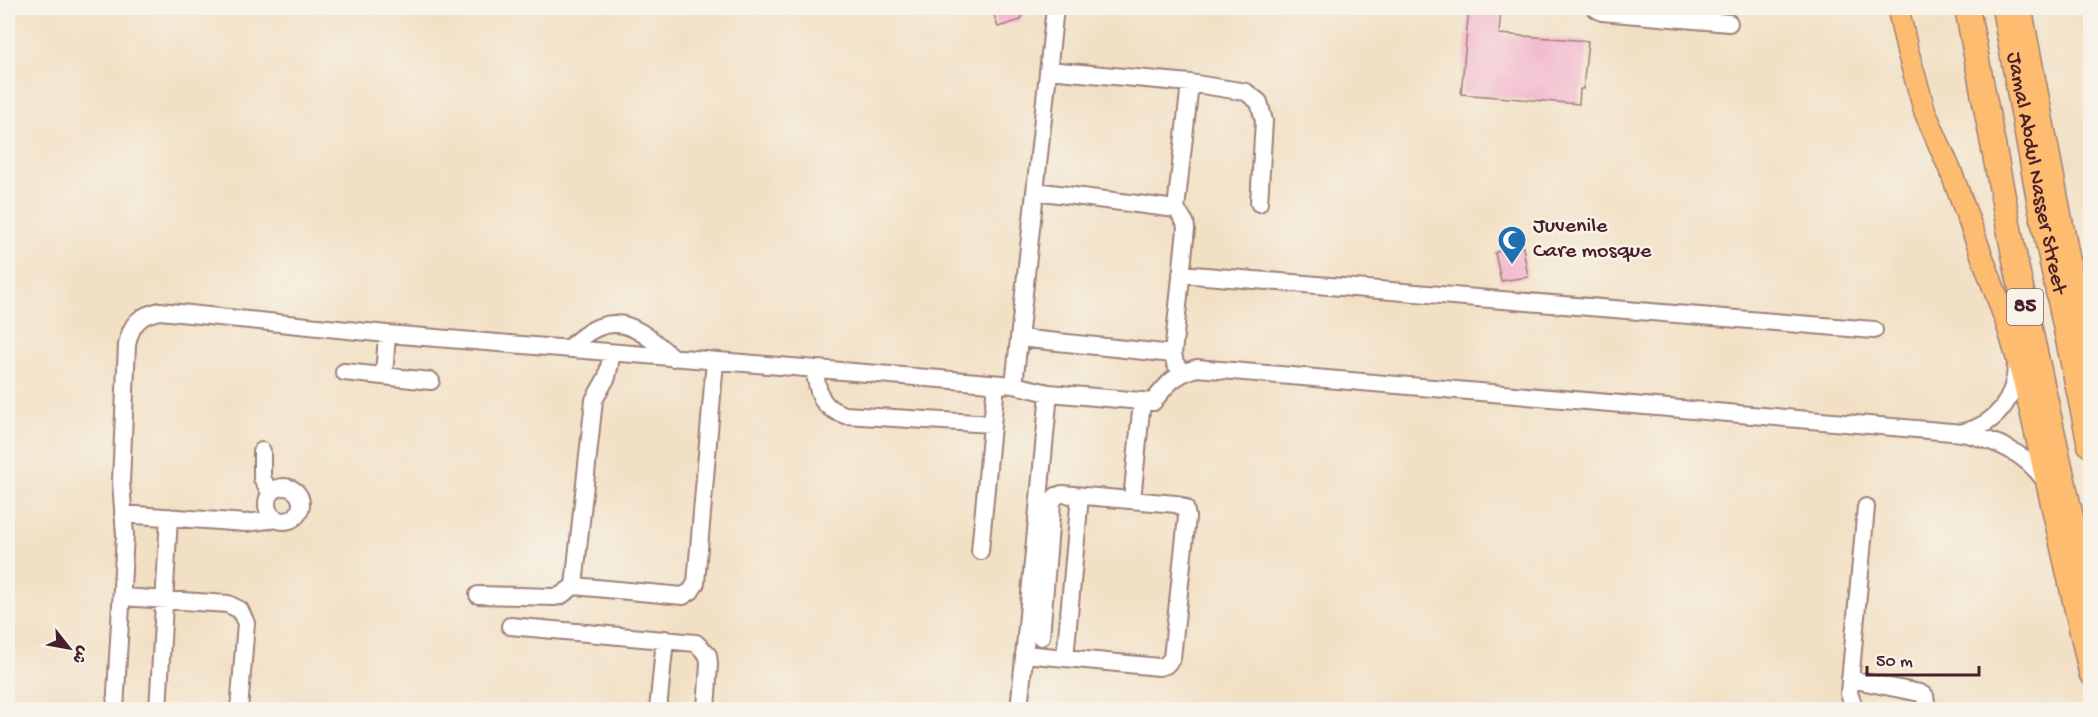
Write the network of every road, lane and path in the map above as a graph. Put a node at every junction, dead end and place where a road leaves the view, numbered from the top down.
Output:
1 (1055, 8) edge
2 (1595, 8) edge
3 (1898, 8) edge
4 (1967, 8) edge
5 (2004, 8) edge
6 (2021, 8) edge
7 (1729, 23) dead end
8 (1048, 70) junction
9 (1190, 83) junction
10 (1035, 191) junction
11 (1259, 202) dead end
12 (1176, 209) junction
13 (1181, 274) junction
14 (1874, 330) dead end
15 (387, 334) junction
16 (1019, 338) junction
17 (568, 349) junction
18 (612, 353) junction
19 (1173, 354) junction
20 (2016, 355) junction
21 (673, 358) junction
22 (715, 361) junction
23 (2091, 362) edge
24 (814, 369) junction
25 (344, 372) dead end
26 (1182, 372) junction
27 (384, 376) junction
28 (431, 381) dead end
29 (996, 384) junction
30 (1014, 385) junction
31 (1049, 393) junction
32 (1142, 401) junction
33 (992, 424) junction
34 (1963, 433) junction
35 (2091, 445) edge
36 (262, 451) dead end
37 (2046, 483) junction
38 (271, 494) junction
39 (1080, 496) junction
40 (1132, 500) junction
41 (1866, 507) dead end
42 (123, 514) junction
43 (169, 517) junction
44 (276, 519) junction
45 (980, 551) dead end
46 (574, 586) junction
47 (478, 595) dead end
48 (122, 597) junction
49 (165, 600) junction
50 (2091, 604) edge
51 (510, 626) dead end
52 (1034, 637) junction
53 (1067, 638) junction
54 (665, 639) junction
55 (1024, 654) junction
56 (1065, 658) junction
57 (2091, 674) edge
58 (1850, 679) junction
59 (115, 710) edge
60 (158, 710) edge
61 (239, 710) edge
62 (658, 710) edge
63 (706, 710) edge
64 (1019, 710) edge
65 (1855, 710) edge
66 (1923, 710) edge

1 - 8 lane
2 - 7 lane
3 - 20 main road
4 - 50 highway, Jamal Abdul Nasser Street / 85
5 - 35 highway, Jamal Abdul Nasser Street / 85
6 - 23 main road
8 - 9 lane
8 - 10 lane
9 - 11 lane
9 - 12 lane
10 - 12 lane
10 - 16 lane
12 - 13 lane
13 - 14 lane
13 - 19 lane
15 - 17 lane
15 - 27 lane
15 - 42 lane
16 - 19 lane
16 - 30 lane
17 - 18 lane
17 - 21 lane
18 - 21 lane
18 - 46 lane
19 - 26 lane
20 - 34 lane
20 - 37 main road
21 - 22 lane
22 - 24 lane
22 - 46 lane
24 - 29 lane
24 - 33 lane
25 - 27 lane
26 - 32 lane
26 - 34 lane
27 - 28 lane
29 - 30 lane
29 - 33 lane
30 - 31 lane
31 - 32 lane
31 - 52 lane
32 - 40 lane
33 - 45 lane
34 - 37 lane
36 - 38 lane
37 - 57 main road
38 - 44 lane
38 - 44 lane
39 - 40 lane
39 - 52 lane
39 - 53 lane
40 - 56 lane
41 - 58 lane
42 - 43 lane
42 - 48 lane
43 - 44 lane
43 - 49 lane
46 - 47 lane
48 - 49 lane
48 - 59 lane
49 - 60 lane
49 - 61 lane
51 - 54 lane
52 - 53 lane
52 - 55 lane
53 - 56 lane
54 - 62 lane
54 - 63 lane
55 - 56 lane
55 - 64 lane
58 - 65 lane
58 - 66 lane

